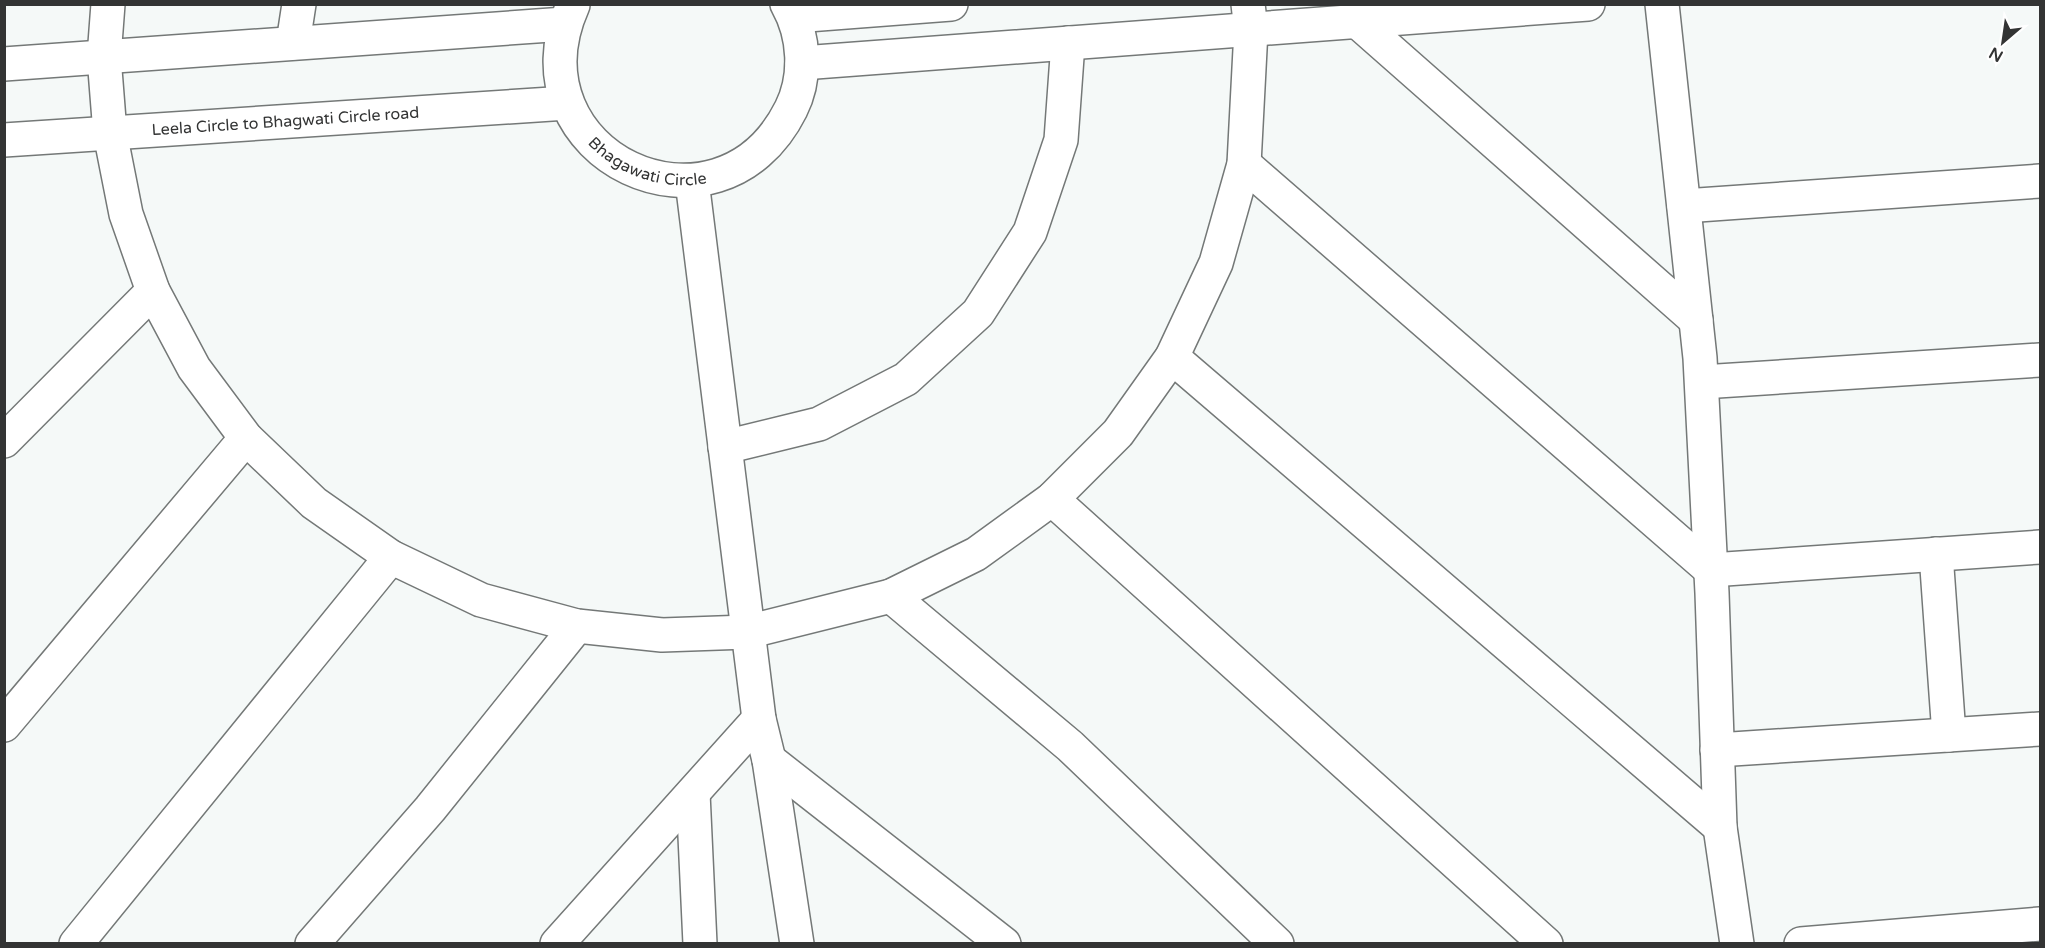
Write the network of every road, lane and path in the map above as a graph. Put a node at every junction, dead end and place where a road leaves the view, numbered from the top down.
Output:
1 (108, 4) edge
2 (299, 4) edge
3 (951, 4) edge
4 (1588, 4) edge
5 (1662, 4) edge
6 (791, 10) edge
7 (569, 14) edge
8 (1249, 17) edge
9 (1358, 22) junction
10 (293, 43) junction
11 (1068, 43) junction
12 (104, 57) junction
13 (802, 63) junction
14 (4, 64) edge
15 (567, 103) junction
16 (110, 133) junction
17 (4, 140) edge
18 (1244, 164) junction
19 (692, 181) junction
20 (2040, 181) edge
21 (1684, 206) junction
22 (153, 291) junction
23 (1696, 320) junction
24 (1172, 357) junction
25 (2040, 360) edge
26 (1702, 382) junction
27 (246, 438) junction
28 (4, 441) edge
29 (725, 447) junction
30 (1052, 499) junction
31 (2040, 547) edge
32 (1936, 554) junction
33 (391, 557) junction
34 (1711, 570) junction
35 (891, 596) junction
36 (577, 626) junction
37 (747, 632) junction
38 (759, 719) junction
39 (4, 725) edge
40 (2040, 729) edge
41 (1948, 735) junction
42 (1718, 750) junction
43 (769, 759) junction
44 (693, 793) junction
45 (1719, 827) junction
46 (2040, 924) edge
47 (76, 944) edge
48 (312, 944) edge
49 (557, 944) edge
50 (700, 944) edge
51 (797, 944) edge
52 (1004, 944) edge
53 (1277, 944) edge
54 (1546, 944) edge
55 (1737, 944) edge
56 (1801, 944) edge

1 - 12 street
2 - 10 street
3 - 6 street
4 - 9 street
5 - 21 street
6 - 13 street, Bhagawati Circle
7 - 10 street
7 - 15 street, Bhagawati Circle
8 - 9 street
8 - 11 street
8 - 18 street
9 - 23 street
10 - 12 street
11 - 13 street
11 - 29 street
12 - 14 street
12 - 16 street
13 - 19 street, Bhagawati Circle
15 - 16 street, Leela Circle to Bhagwati Circle road
15 - 19 street, Bhagawati Circle
16 - 17 street, Leela Circle to Bhagwati Circle road
16 - 22 street
18 - 24 street
18 - 34 street
19 - 29 street
20 - 21 street
21 - 23 street
22 - 27 street
22 - 28 street
23 - 26 street
24 - 30 street
24 - 45 street
25 - 26 street
26 - 34 street
27 - 33 street
27 - 39 street
29 - 37 street
30 - 35 street
30 - 54 street
31 - 32 street
32 - 34 street
32 - 41 street
33 - 36 street
33 - 47 street
34 - 42 street
35 - 37 street
35 - 53 street
36 - 37 street
36 - 48 street
37 - 38 street
38 - 43 street
38 - 44 street
40 - 41 street
41 - 42 street
42 - 45 street
43 - 51 street
43 - 52 street
44 - 49 street
44 - 50 street
45 - 55 street
46 - 56 street

